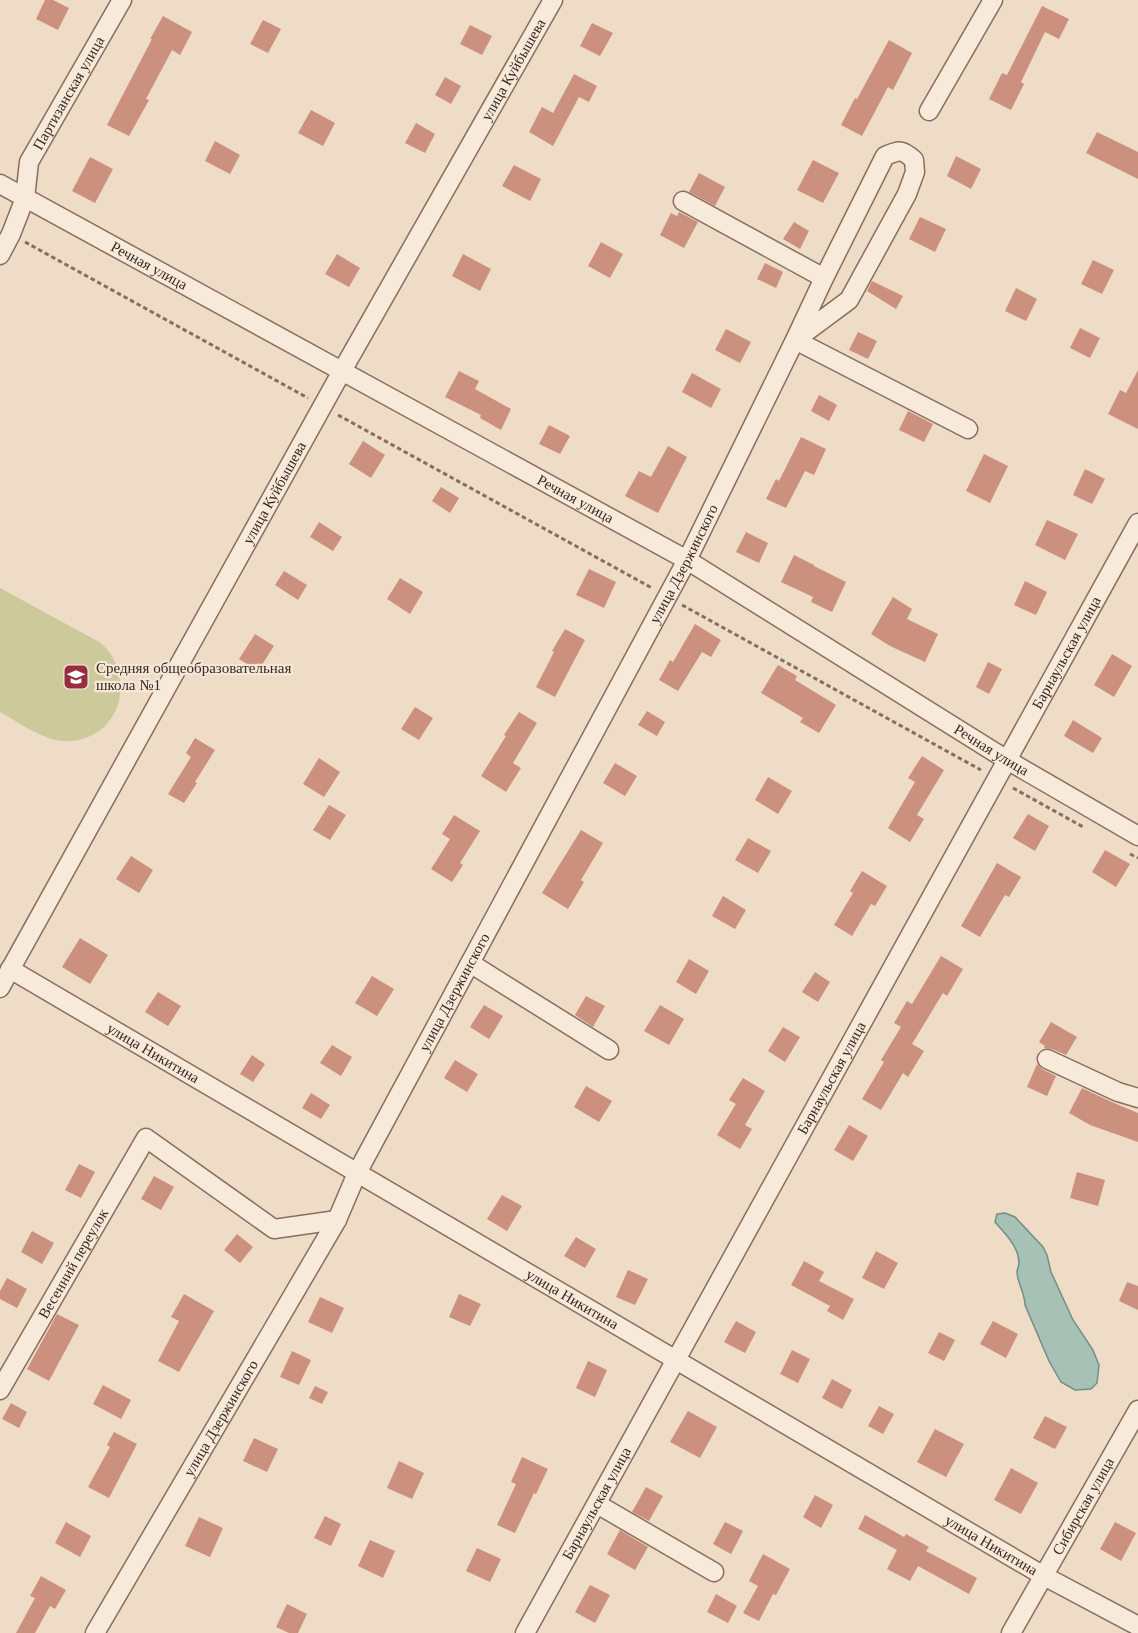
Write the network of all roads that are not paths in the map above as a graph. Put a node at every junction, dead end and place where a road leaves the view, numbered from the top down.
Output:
1 (122, 0) edge
2 (553, 0) edge
3 (993, 0) edge
4 (929, 111) dead end
5 (0, 184) edge
6 (26, 198) junction
7 (683, 201) dead end
8 (0, 255) edge
9 (824, 278) junction
10 (795, 340) junction
11 (342, 371) junction
12 (968, 429) dead end
13 (1138, 523) edge
14 (687, 560) junction
15 (1007, 760) junction
16 (1138, 836) edge
17 (470, 963) junction
18 (10, 969) junction
19 (0, 988) edge
20 (609, 1050) dead end
21 (1047, 1059) dead end
22 (1138, 1098) edge
23 (357, 1173) junction
24 (337, 1220) junction
25 (677, 1360) junction
26 (0, 1390) edge
27 (1138, 1410) edge
28 (597, 1503) junction
29 (714, 1572) dead end
30 (1044, 1576) junction
31 (1138, 1626) edge
32 (95, 1633) edge
33 (525, 1633) edge
34 (1011, 1633) edge

1 - 6 street, Партизанская улица
2 - 11 street, улица Куйбышева
3 - 4 street
5 - 6 street, Речная улица
6 - 8 street, Партизанская улица
6 - 11 street, Речная улица
7 - 9 street
9 - 10 street, улица Дзержинского
9 - 10 street, улица Дзержинского
10 - 12 street
10 - 14 street, улица Дзержинского
11 - 14 street, Речная улица
11 - 18 street, улица Куйбышева
13 - 15 street, Барнаульская улица
14 - 15 street, Речная улица
14 - 17 street, улица Дзержинского
15 - 16 street, Речная улица
15 - 25 street, Барнаульская улица
17 - 20 street
17 - 23 street, улица Дзержинского
18 - 19 street, улица Куйбышева
18 - 23 street, улица Никитина
21 - 22 street
23 - 24 street, улица Дзержинского
23 - 25 street, улица Никитина
24 - 26 street, Весенний переулок
24 - 32 street, улица Дзержинского
25 - 28 street, Барнаульская улица
25 - 30 street, улица Никитина
27 - 30 street, Сибирская улица
28 - 29 street
28 - 33 street, Барнаульская улица
30 - 31 street, улица Никитина
30 - 34 street, Сибирская улица

